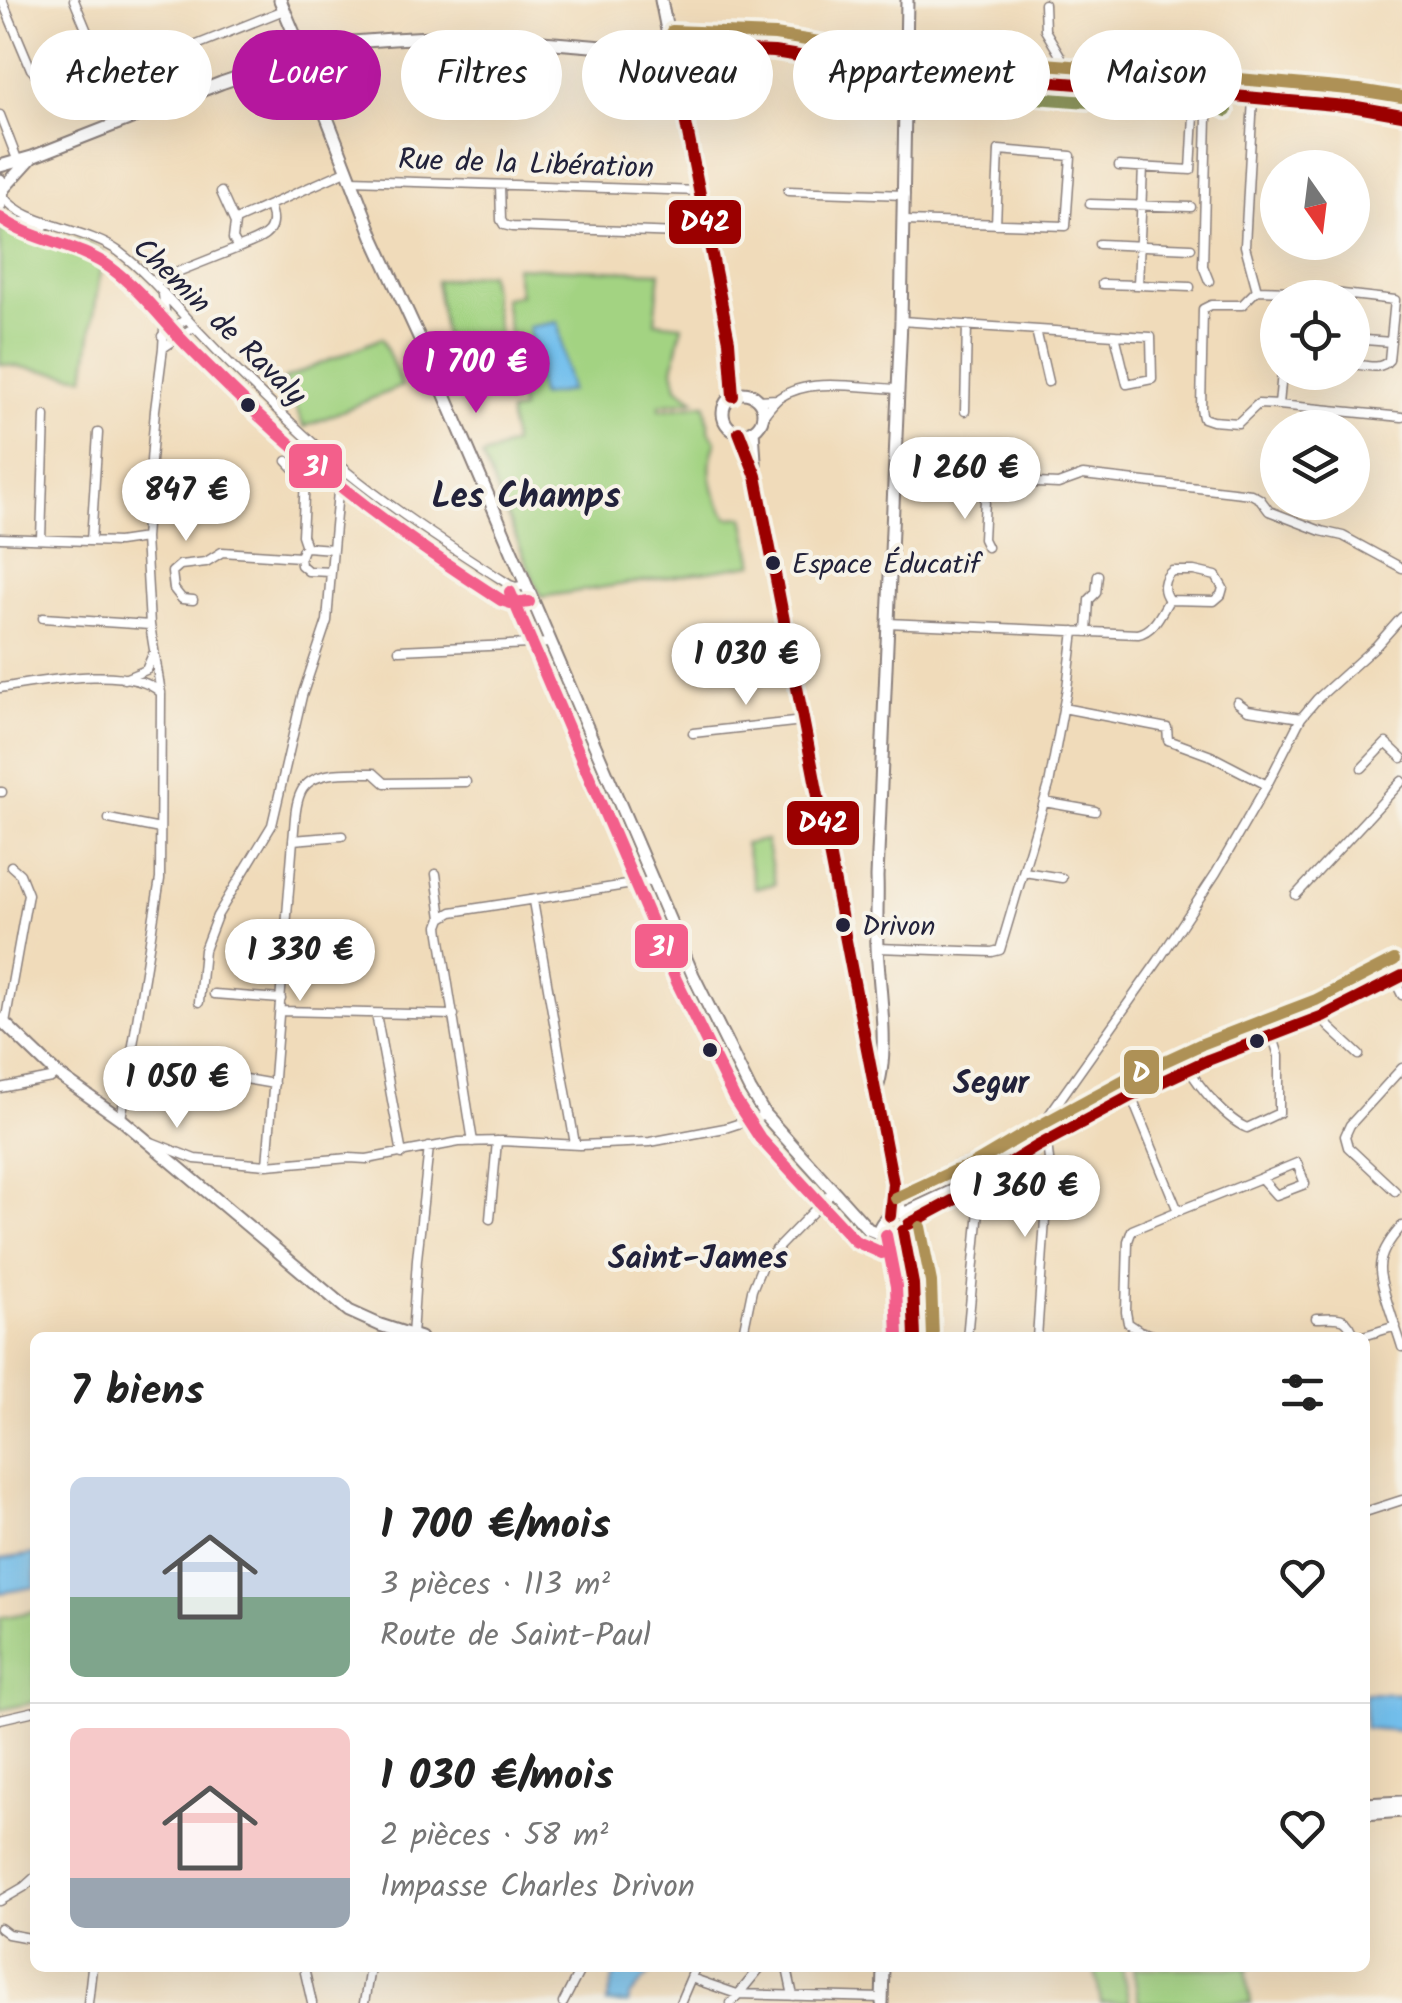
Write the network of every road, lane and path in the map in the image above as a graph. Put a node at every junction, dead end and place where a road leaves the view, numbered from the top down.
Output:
1 (2, 0) edge
2 (74, 0) edge
3 (661, 0) edge
4 (907, 0) edge
5 (1044, 4) dead end
6 (282, 5) edge
7 (87, 30) edge
8 (292, 30) edge
9 (667, 30) edge
10 (906, 30) edge
11 (212, 37) edge
12 (381, 40) edge
13 (582, 44) edge
14 (30, 68) edge
15 (232, 79) edge
16 (1050, 82) edge
17 (1067, 83) junction
18 (1070, 83) edge
19 (1242, 97) edge
20 (1253, 98) junction
21 (0, 115) edge
22 (1402, 115) edge
23 (327, 120) edge
24 (685, 120) edge
25 (905, 120) edge
26 (1199, 120) edge
27 (1207, 120) edge
28 (124, 121) joint
29 (32, 157) junction
30 (17, 159) junction
31 (0, 166) edge
32 (1119, 166) dead end
33 (1142, 167) junction
34 (348, 175) junction
35 (500, 185) junction
36 (700, 191) junction
37 (788, 191) dead end
38 (221, 192) dead end
39 (2, 193) edge
40 (905, 195) junction
41 (1090, 204) dead end
42 (269, 206) junction
43 (1141, 206) junction
44 (1192, 208) dead end
45 (0, 218) edge
46 (904, 221) junction
47 (234, 223) junction
48 (996, 224) junction
49 (74, 230) junction
50 (708, 234) junction
51 (1099, 244) dead end
52 (1139, 246) junction
53 (238, 248) junction
54 (1191, 248) dead end
55 (1209, 281) dead end
56 (155, 284) junction
57 (1102, 284) dead end
58 (1138, 285) junction
59 (1190, 287) dead end
60 (1258, 290) joint
61 (164, 294) junction
62 (1370, 297) edge
63 (187, 319) junction
64 (901, 322) junction
65 (967, 326) junction
66 (194, 327) junction
67 (1036, 330) junction
68 (162, 336) junction
69 (1115, 336) junction
70 (1370, 340) edge
71 (1391, 342) junction
72 (162, 348) junction
73 (1370, 366) edge
74 (1048, 382) dead end
75 (897, 389) junction
76 (1280, 390) edge
77 (745, 396) junction
78 (777, 399) junction
79 (1279, 405) junction
80 (965, 411) dead end
81 (45, 416) dead end
82 (762, 416) junction
83 (1402, 416) edge
84 (746, 431) junction
85 (98, 433) dead end
86 (288, 461) dead end
87 (345, 469) junction
88 (894, 476) junction
89 (986, 480) junction
90 (0, 538) edge
91 (145, 538) junction
92 (41, 539) junction
93 (91, 540) junction
94 (306, 547) junction
95 (987, 547) dead end
96 (333, 548) junction
97 (300, 557) junction
98 (1402, 568) edge
99 (331, 572) junction
100 (1098, 575) dead end
101 (526, 585) junction
102 (193, 600) dead end
103 (1169, 600) junction
104 (1402, 616) edge
105 (43, 618) dead end
106 (887, 623) junction
107 (150, 625) junction
108 (1074, 631) junction
109 (1087, 632) junction
110 (551, 643) junction
111 (153, 646) junction
112 (399, 650) dead end
113 (124, 678) junction
114 (0, 688) edge
115 (161, 693) junction
116 (1237, 702) dead end
117 (1063, 708) junction
118 (1301, 718) junction
119 (803, 721) junction
120 (693, 733) dead end
121 (1402, 758) edge
122 (1362, 768) dead end
123 (1402, 781) edge
124 (466, 782) dead end
125 (1267, 785) junction
126 (1044, 802) junction
127 (1095, 812) dead end
128 (108, 820) dead end
129 (160, 830) junction
130 (342, 836) dead end
131 (293, 840) junction
132 (11, 866) dead end
133 (1024, 872) junction
134 (436, 874) dead end
135 (1062, 878) dead end
136 (652, 882) junction
137 (1296, 895) dead end
138 (533, 901) junction
139 (442, 918) junction
140 (877, 948) junction
141 (1398, 978) edge
142 (214, 994) dead end
143 (1402, 995) edge
144 (282, 999) junction
145 (198, 1002) dead end
146 (281, 1011) junction
147 (376, 1014) junction
148 (454, 1015) junction
149 (1323, 1016) junction
150 (3, 1021) edge
151 (1272, 1034) junction
152 (1359, 1055) dead end
153 (1402, 1068) edge
154 (1189, 1070) junction
155 (56, 1072) junction
156 (205, 1072) dead end
157 (274, 1084) junction
158 (0, 1088) edge
159 (876, 1094) junction
160 (1131, 1096) junction
161 (765, 1115) junction
162 (121, 1119) junction
163 (145, 1140) junction
164 (497, 1141) junction
165 (474, 1142) junction
166 (575, 1144) junction
167 (1042, 1144) junction
168 (429, 1146) junction
169 (402, 1154) junction
170 (196, 1159) junction
171 (172, 1162) junction
172 (267, 1165) junction
173 (1261, 1178) junction
174 (976, 1184) junction
175 (834, 1190) junction
176 (1395, 1191) dead end
177 (1178, 1211) junction
178 (490, 1219) dead end
179 (895, 1224) junction
180 (1402, 1226) edge
181 (1316, 1318) dead end
182 (1396, 1326) junction
183 (401, 1332) edge
184 (416, 1332) edge
185 (743, 1332) edge
186 (905, 1332) edge
187 (915, 1332) edge
188 (967, 1332) edge
189 (1037, 1332) edge
190 (1143, 1332) edge
191 (1353, 1332) edge
192 (1370, 1334) edge
193 (1402, 1347) edge
194 (1402, 1500) edge
195 (1370, 1510) edge
196 (30, 1712) edge
197 (0, 1719) edge
198 (1402, 1802) edge
199 (1370, 1804) edge
200 (1402, 1811) edge
201 (1370, 1814) edge
202 (30, 1882) edge
203 (0, 1901) edge
204 (0, 1928) edge
205 (30, 1938) edge
206 (92, 1972) edge
207 (305, 1972) edge
208 (369, 1972) edge
209 (579, 1972) edge
210 (693, 1972) edge
211 (756, 1972) edge
212 (788, 1972) edge
213 (883, 1972) edge
214 (690, 1978) junction
215 (737, 1994) junction
216 (793, 1996) junction
217 (774, 1999) edge
218 (882, 2001) edge
219 (88, 2003) edge
220 (312, 2003) edge
221 (364, 2003) edge
222 (563, 2003) edge
223 (680, 2003) edge
224 (731, 2003) edge

1 - 14 street
2 - 7 street
3 - 9 main road
4 - 10 main road
5 - 17 street
6 - 8 main road
6 - 11 street
12 - 13 main road
15 - 28 main road
16 - 17 main road
17 - 18 main road
19 - 20 main road
20 - 22 main road
20 - 60 street
21 - 30 street
23 - 34 main road
24 - 36 main road
25 - 40 main road
26 - 33 street
27 - 55 street
28 - 29 main road
29 - 30 main road
29 - 39 main road
30 - 31 main road
32 - 33 street
33 - 43 street
34 - 35 street, Rue de la Libération
34 - 42 street
34 - 101 main road
35 - 36 street, Rue de la Libération
35 - 50 street
36 - 50 main road
37 - 40 street
38 - 47 street
39 - 49 street, Chemin de Ravaly
40 - 46 main road
41 - 43 street
42 - 47 street
42 - 53 street
43 - 44 street
43 - 52 street
45 - 49 street, Chemin de Ravaly
46 - 48 street
46 - 64 main road
47 - 53 street
48 - 48 street
49 - 56 street, Chemin de Ravaly
50 - 77 main road
51 - 52 street
52 - 54 street
52 - 58 street
53 - 56 street
56 - 61 street, Chemin de Ravaly
57 - 58 street
58 - 59 street
60 - 79 street
61 - 63 street, Chemin de Ravaly
61 - 68 street
62 - 71 street
63 - 66 street, Chemin de Ravaly
63 - 68 street
64 - 65 street
64 - 75 main road
65 - 67 street
65 - 80 street
66 - 72 street
66 - 87 street, Chemin de Ravaly
67 - 69 street
67 - 74 street
68 - 72 street
69 - 69 street
70 - 71 street
71 - 73 street
72 - 91 street
75 - 78 street
75 - 88 main road
76 - 79 street
77 - 78 street
77 - 82 main road
77 - 84 main road
78 - 82 street
79 - 83 street
81 - 92 street
82 - 84 main road
84 - 119 main road
85 - 93 street
86 - 94 street
87 - 96 street
87 - 101 street, Chemin de Ravaly
88 - 89 street
88 - 106 main road
89 - 95 street
89 - 98 street
90 - 92 street
91 - 93 street
91 - 107 street
92 - 93 street
94 - 96 street
94 - 97 street
96 - 99 street
97 - 99 street
97 - 102 street
99 - 145 street
100 - 109 street
101 - 110 main road
103 - 103 street
103 - 109 street
104 - 118 street
105 - 107 street
106 - 108 street
106 - 140 main road
107 - 111 street
108 - 109 street
108 - 117 street
110 - 112 street
110 - 136 main road
111 - 113 street
111 - 115 street
113 - 114 street
113 - 115 street
115 - 129 street
116 - 118 street
117 - 125 street
117 - 126 street
118 - 125 street
119 - 120 street
119 - 159 main road
121 - 122 street
123 - 137 street
124 - 131 street
125 - 167 street
126 - 127 street
126 - 133 street
128 - 129 street
129 - 162 street
130 - 131 street
131 - 144 street
132 - 150 street
133 - 135 street
133 - 140 street
134 - 139 street
136 - 138 street
136 - 161 main road
138 - 139 street
138 - 166 street
139 - 148 street
140 - 159 main road
141 - 143 street
141 - 149 main road
142 - 144 street
144 - 146 street
146 - 147 street
146 - 157 street
147 - 148 street
147 - 169 street
148 - 165 street
149 - 151 main road
149 - 152 street
150 - 155 main road
151 - 154 main road
151 - 154 street
153 - 176 street
154 - 160 main road
155 - 158 street
155 - 162 main road
156 - 157 street
157 - 172 street
159 - 179 main road
160 - 167 main road
160 - 177 street
161 - 166 street
161 - 175 main road
162 - 163 main road
163 - 170 street
163 - 171 main road
164 - 165 street
164 - 166 street
164 - 178 street
165 - 168 street
167 - 174 main road
167 - 189 street
168 - 169 street
168 - 184 street
169 - 172 street
170 - 171 street
170 - 172 street
171 - 183 main road
173 - 173 street
173 - 177 street
174 - 179 main road
174 - 188 street
175 - 179 main road
175 - 185 street
177 - 190 street
179 - 186 main road
179 - 187 main road
180 - 182 street
181 - 191 street
182 - 192 street
182 - 193 street
194 - 195 street
196 - 197 street
198 - 199 main road
200 - 201 main road
202 - 203 street
204 - 205 street
206 - 219 street
207 - 220 street
208 - 221 street
209 - 222 street
210 - 214 street
211 - 215 street
212 - 216 street
213 - 218 main road
214 - 215 street
214 - 223 street
215 - 217 street
215 - 224 street
216 - 217 street
216 - 218 street

